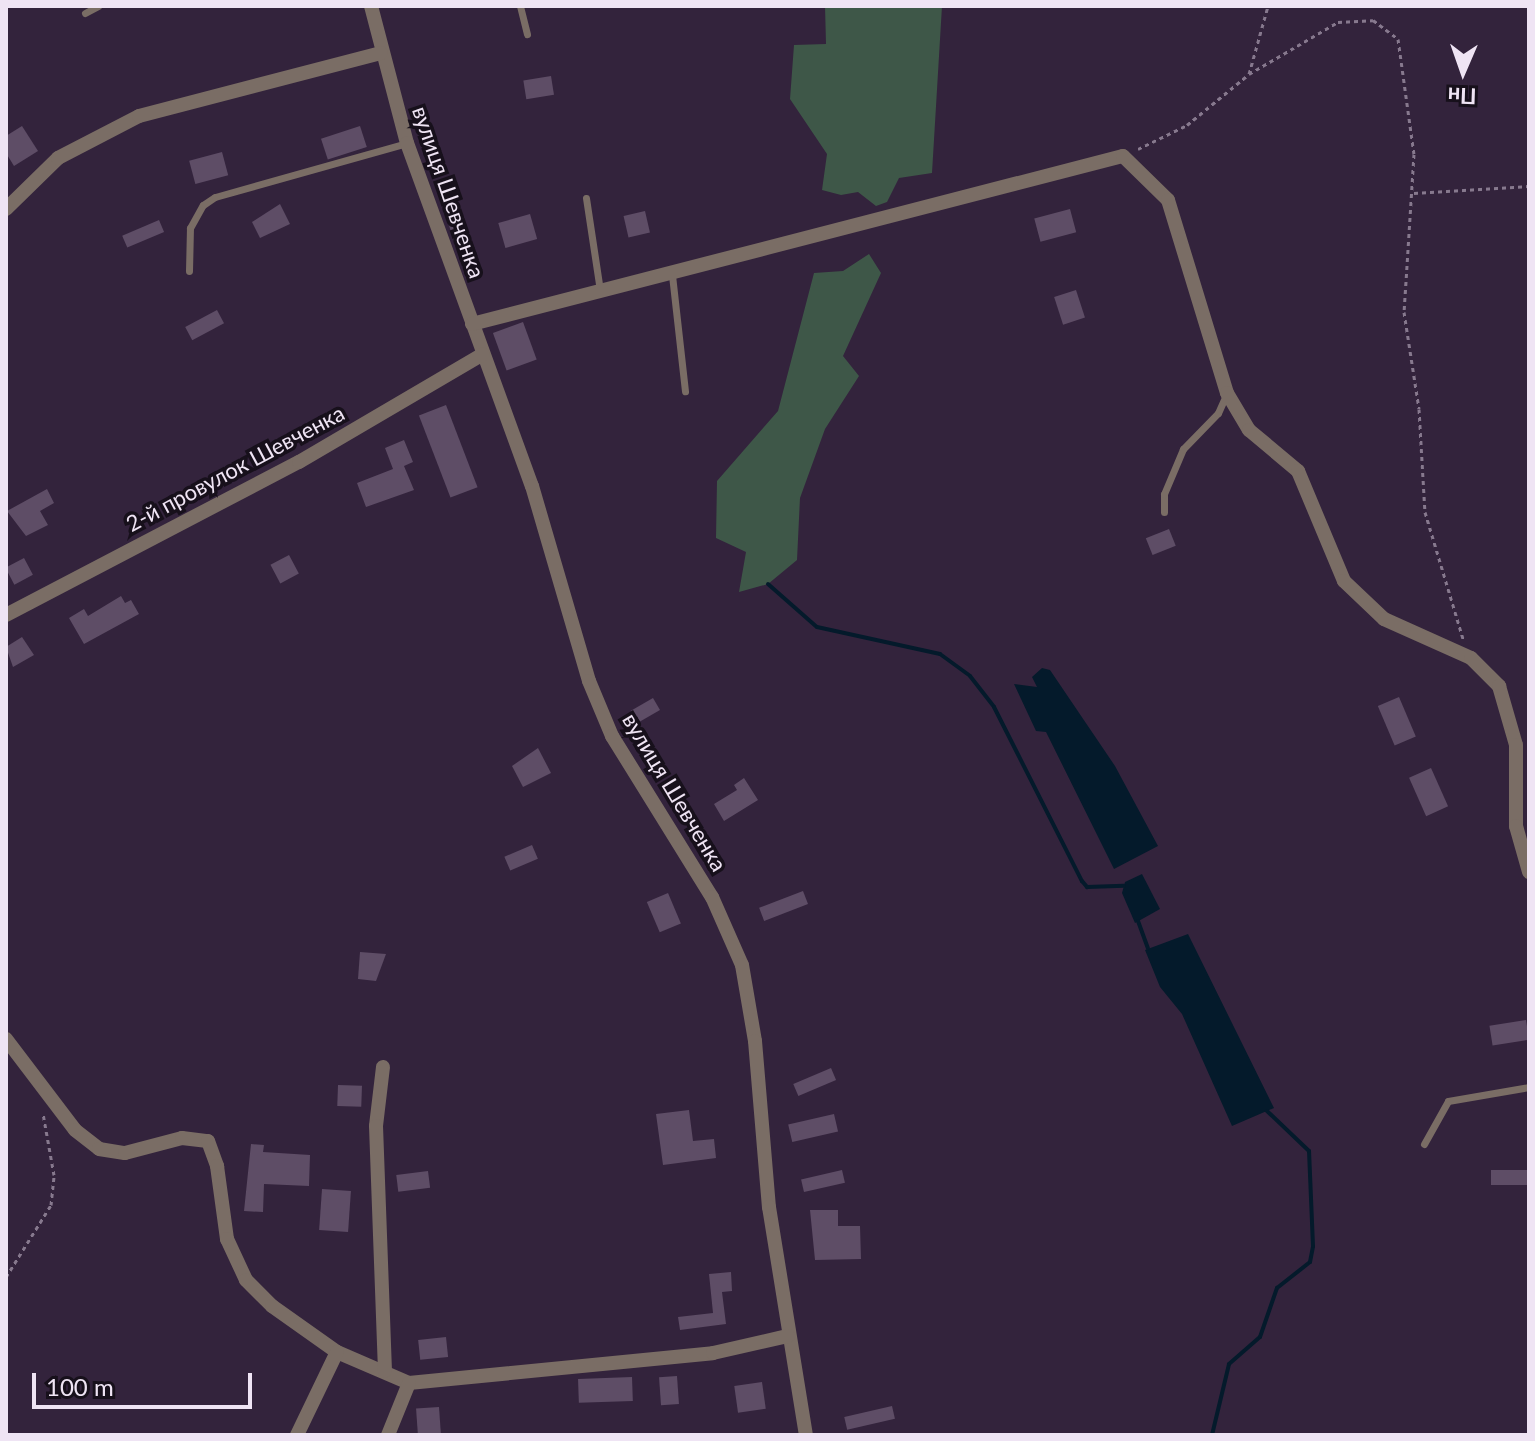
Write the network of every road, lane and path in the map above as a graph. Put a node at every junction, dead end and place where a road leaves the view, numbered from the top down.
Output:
1 (98, 6) edge
2 (371, 6) edge
3 (520, 6) edge
4 (1268, 6) edge
5 (85, 13) dead end
6 (527, 34) dead end
7 (381, 53) junction
8 (1249, 74) junction
9 (407, 143) junction
10 (1123, 156) junction
11 (1529, 186) edge
12 (1414, 193) junction
13 (586, 198) dead end
14 (6, 209) edge
15 (189, 271) dead end
16 (672, 275) junction
17 (600, 293) junction
18 (472, 324) junction
19 (483, 354) junction
20 (685, 391) dead end
21 (1227, 393) junction
22 (1164, 512) dead end
23 (6, 615) edge
24 (1471, 658) junction
25 (1529, 872) edge
26 (6, 1039) edge
27 (383, 1067) dead end
28 (1529, 1087) edge
29 (42, 1110) dead end
30 (1424, 1144) dead end
31 (6, 1277) edge
32 (788, 1336) junction
33 (337, 1352) junction
34 (385, 1371) junction
35 (409, 1383) junction
36 (297, 1435) edge
37 (388, 1435) edge
38 (806, 1435) edge

1 - 5 lane
2 - 7 street, вулиця Шевченка
3 - 6 lane
4 - 8 path
7 - 9 street, вулиця Шевченка
7 - 14 street
8 - 10 path
8 - 12 path
9 - 15 lane
9 - 18 street, вулиця Шевченка
10 - 16 street
10 - 21 street
11 - 12 path
12 - 24 path
13 - 17 lane
16 - 17 street
16 - 20 lane
17 - 18 street
18 - 19 street, вулиця Шевченка
19 - 23 street, 2-й провулок Шевченка
19 - 32 street, вулиця Шевченка
21 - 22 lane
21 - 24 street
24 - 25 street
26 - 33 street
27 - 34 street
28 - 30 lane
29 - 31 path
32 - 35 street
32 - 38 street, вулиця Шевченка
33 - 34 street
33 - 36 street
34 - 35 street
35 - 37 street

